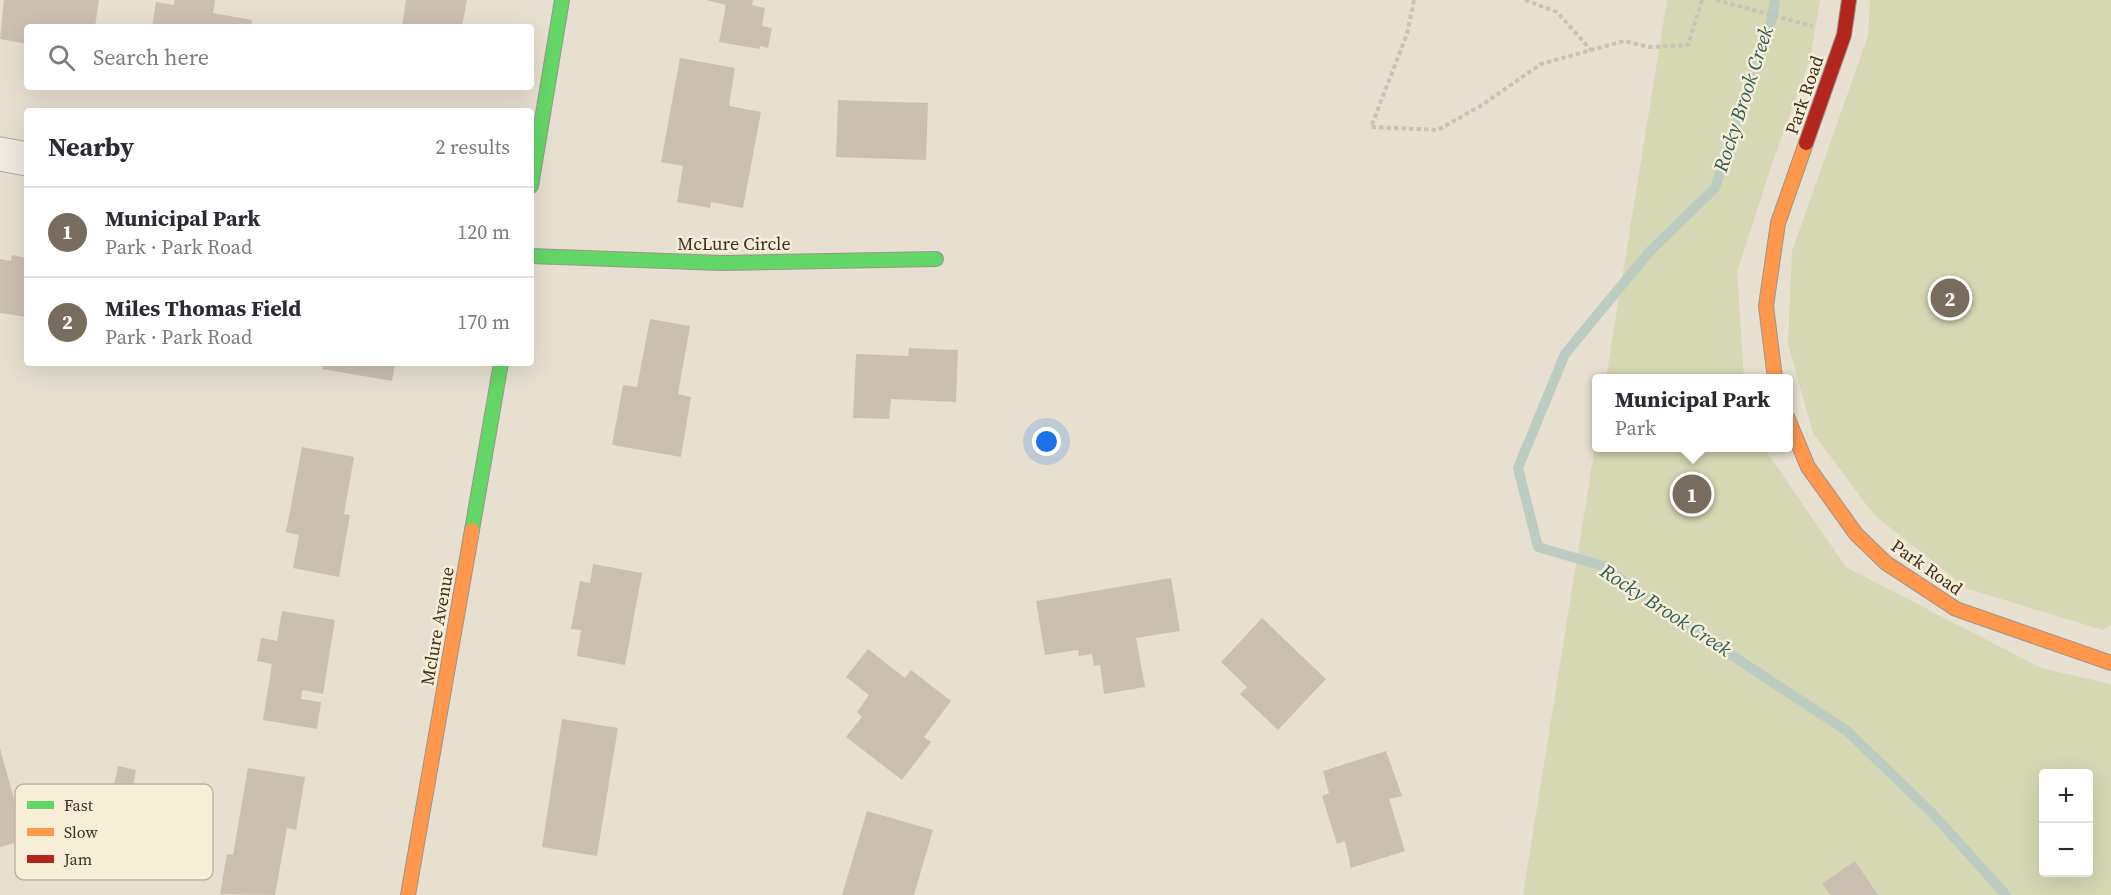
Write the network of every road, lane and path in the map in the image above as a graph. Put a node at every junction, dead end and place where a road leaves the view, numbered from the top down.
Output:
1 (562, 0) edge
2 (1414, 0) edge
3 (1525, 0) edge
4 (1702, 0) edge
5 (1716, 0) edge
6 (1849, 0) edge
7 (1811, 26) dead end
8 (1591, 50) junction
9 (0, 154) edge
10 (24, 158) edge
11 (534, 168) edge
12 (534, 256) edge
13 (936, 259) dead end
14 (500, 366) edge
15 (1774, 374) edge
16 (1793, 431) edge
17 (2111, 663) edge
18 (408, 895) edge

1 - 11 street
2 - 8 path
3 - 8 path
4 - 8 path
5 - 7 path
6 - 15 street, Park Road
9 - 10 street
12 - 13 street, McLure Circle
14 - 18 street, Mclure Avenue
16 - 17 street, Park Road

